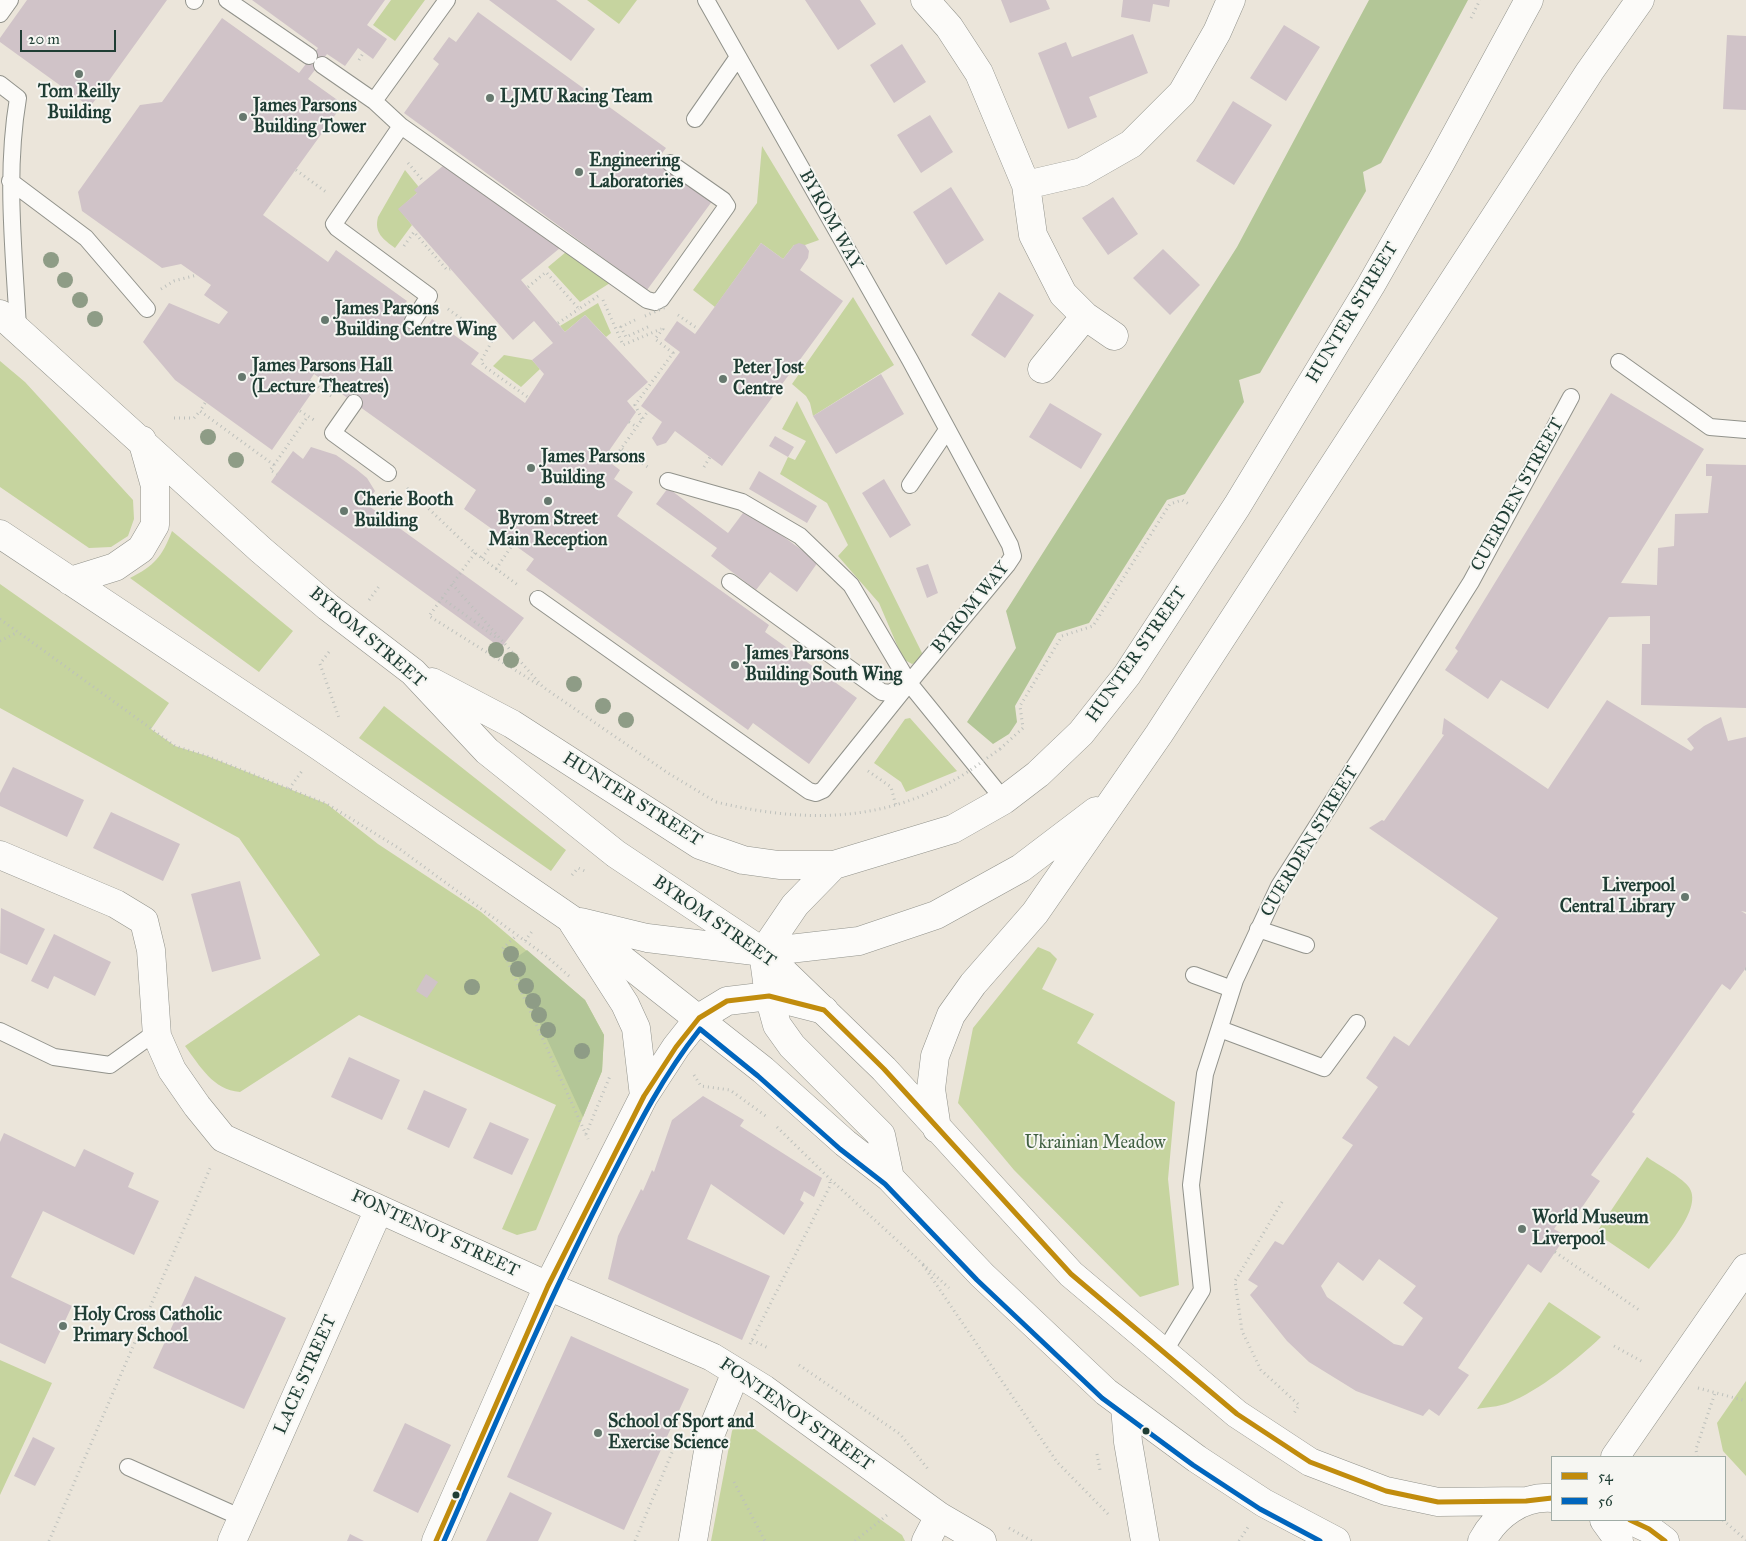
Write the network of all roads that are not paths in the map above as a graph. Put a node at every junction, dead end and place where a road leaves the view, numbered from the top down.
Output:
1 (10, 0) edge
2 (227, 0) edge
3 (447, 0) edge
4 (706, 0) edge
5 (925, 0) edge
6 (1231, 0) edge
7 (1528, 0) edge
8 (1640, 0) edge
9 (0, 14) edge
10 (738, 57) junction
11 (0, 84) edge
12 (374, 101) junction
13 (695, 119) dead end
14 (401, 126) junction
15 (670, 163) dead end
16 (10, 181) junction
17 (1026, 185) junction
18 (147, 309) road end
19 (1085, 316) junction
20 (9, 321) edge
21 (413, 321) dead end
22 (1114, 336) dead end
23 (1619, 362) dead end
24 (1042, 369) dead end
25 (1571, 397) dead end
26 (354, 403) dead end
27 (947, 430) junction
28 (1746, 430) edge
29 (142, 440) junction
30 (388, 473) road end
31 (668, 481) road end
32 (910, 485) dead end
33 (0, 534) edge
34 (70, 581) junction
35 (730, 582) dead end
36 (538, 599) road end
37 (413, 672) junction
38 (908, 683) junction
39 (1116, 797) junction
40 (1004, 800) junction
41 (0, 855) edge
42 (834, 865) junction
43 (571, 919) junction
44 (1258, 929) junction
45 (1306, 945) dead end
46 (763, 952) junction
47 (1194, 974) dead end
48 (1232, 990) junction
49 (768, 996) junction
50 (824, 1010) junction
51 (699, 1018) junction
52 (1357, 1023) dead end
53 (1220, 1029) junction
54 (0, 1031) edge
55 (156, 1032) junction
56 (644, 1096) junction
57 (937, 1129) junction
58 (890, 1178) junction
59 (379, 1209) junction
60 (1746, 1268) edge
61 (548, 1286) junction
62 (1164, 1352) junction
63 (736, 1372) junction
64 (1125, 1407) junction
65 (1615, 1456) edge
66 (128, 1467) dead end
67 (1539, 1499) edge
68 (940, 1516) junction
69 (1605, 1521) edge
70 (1632, 1521) edge
71 (237, 1530) edge
72 (436, 1541) edge
73 (693, 1541) edge
74 (926, 1541) edge
75 (982, 1541) edge
76 (1145, 1541) edge
77 (1336, 1541) edge
78 (1482, 1541) edge
79 (1619, 1541) edge
80 (1665, 1541) edge

1 - 9 lane
2 - 12 lane
3 - 12 lane
4 - 10 lane, BYROM WAY
5 - 17 main road
6 - 17 main road
7 - 40 main road, HUNTER STREET
8 - 39 main road
10 - 13 lane
10 - 27 lane, BYROM WAY
11 - 16 lane
12 - 14 lane
14 - 15 lane
14 - 21 lane
16 - 18 lane
16 - 20 lane
17 - 19 main road
19 - 22 main road
19 - 24 main road
20 - 29 main road, BYROM STREET
23 - 28 lane
25 - 44 lane, CUERDEN STREET
26 - 30 lane
27 - 32 lane
27 - 38 lane, BYROM WAY
29 - 34 main road
29 - 37 main road, BYROM STREET
31 - 38 lane
33 - 34 main road
34 - 43 main road
35 - 38 lane
36 - 38 lane, BYROM WAY
37 - 42 main road, HUNTER STREET
37 - 46 main road, BYROM STREET
38 - 40 lane
39 - 46 main road
39 - 57 main road
40 - 42 main road, HUNTER STREET
41 - 55 main road, FONTENOY STREET
42 - 46 main road
43 - 46 main road
43 - 51 main road
43 - 56 main road
44 - 45 lane
44 - 48 lane, CUERDEN STREET
46 - 49 main road
46 - 50 main road, BYROM STREET
47 - 48 lane
48 - 53 lane, CUERDEN STREET
49 - 50 main road
49 - 51 main road
49 - 58 main road
50 - 57 main road, BYROM STREET
51 - 56 main road
51 - 58 main road
52 - 53 lane
53 - 62 lane, CUERDEN STREET
54 - 55 lane
55 - 59 main road, FONTENOY STREET
56 - 61 main road
57 - 62 main road, BYROM STREET
58 - 64 main road
59 - 61 main road, FONTENOY STREET
59 - 71 main road, LACE STREET
60 - 65 main road
61 - 63 main road, FONTENOY STREET
61 - 72 main road
62 - 67 main road, BYROM STREET
63 - 68 main road, FONTENOY STREET
63 - 73 main road
64 - 76 main road
64 - 77 main road
66 - 71 lane
67 - 78 main road
68 - 74 main road
68 - 75 main road, FONTENOY STREET
69 - 79 main road
70 - 80 main road

